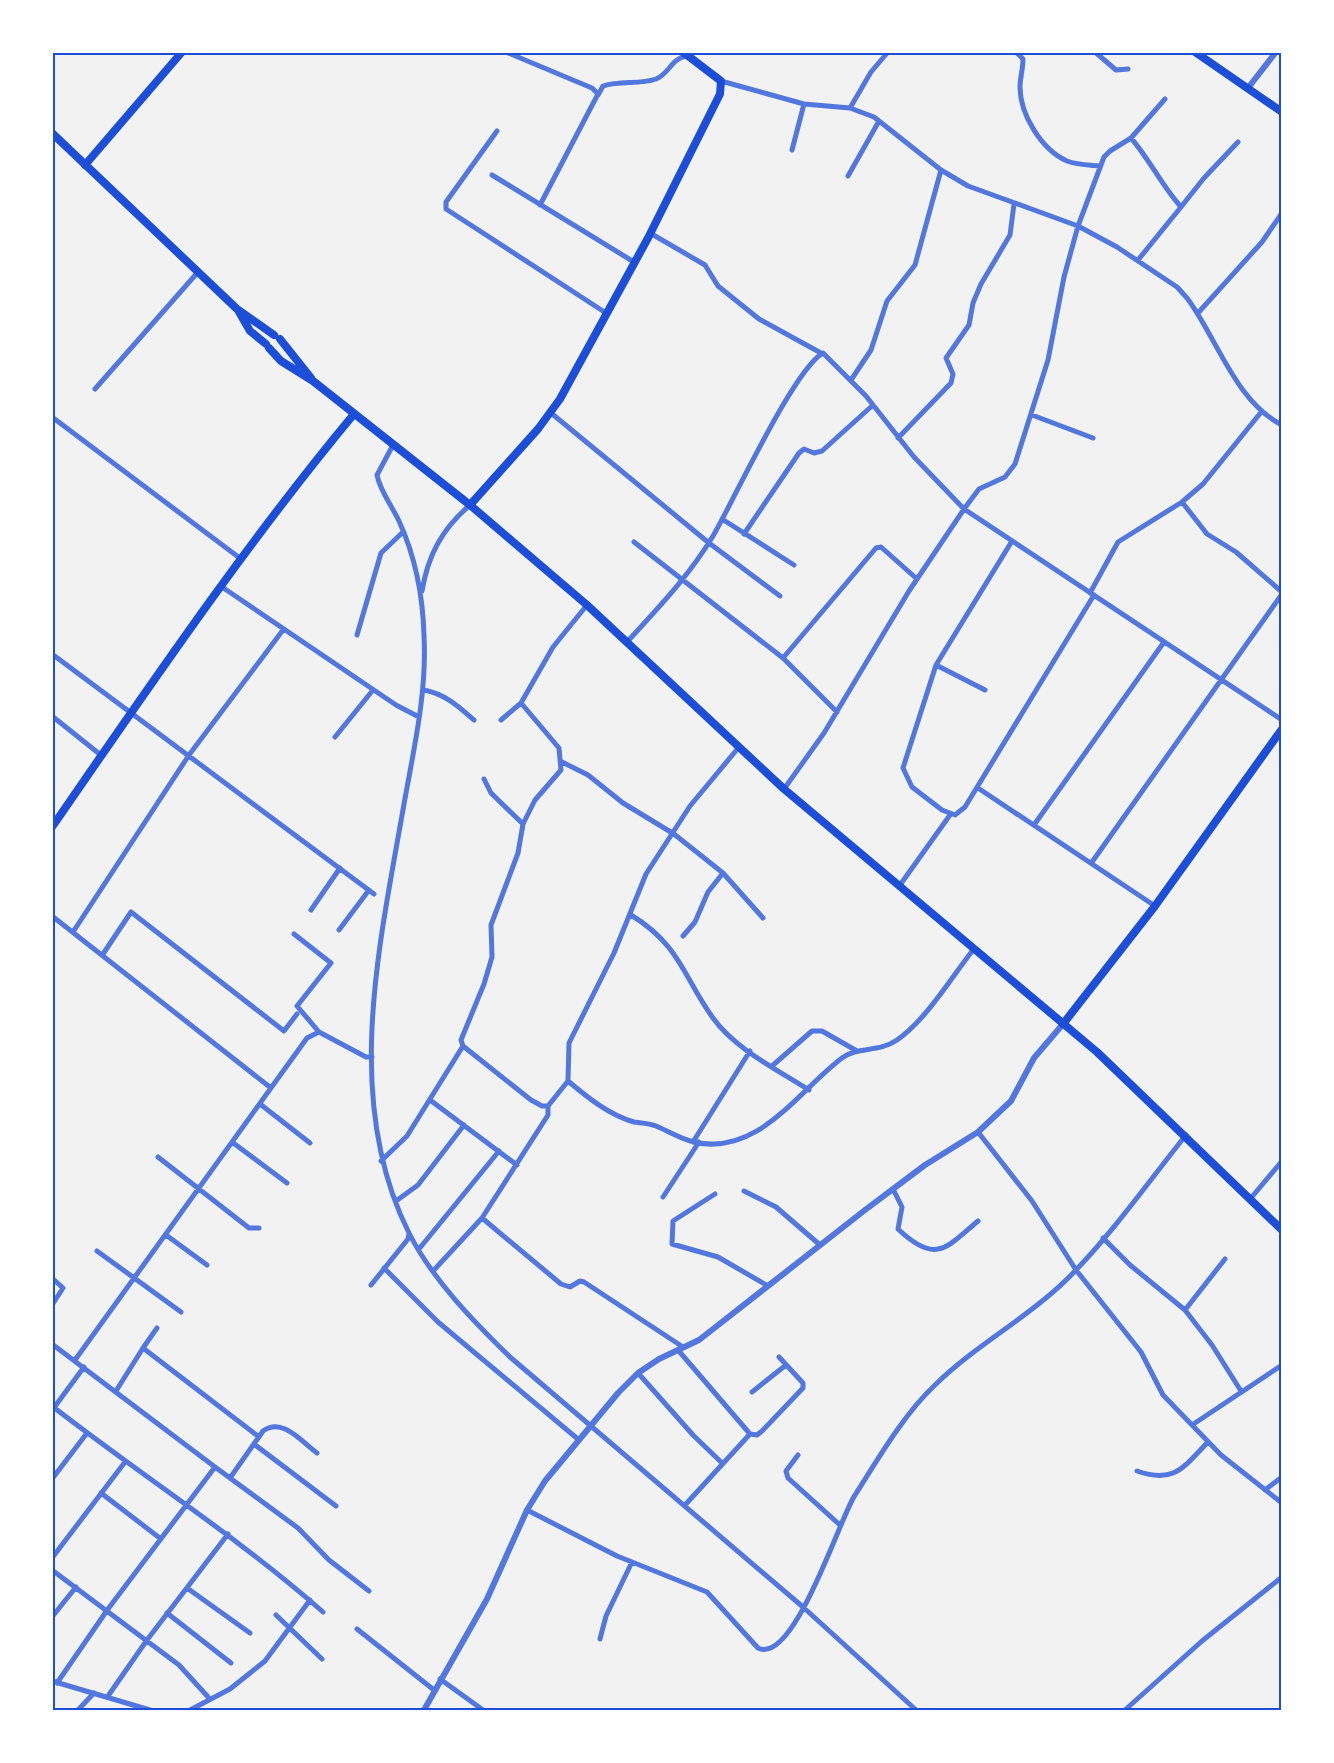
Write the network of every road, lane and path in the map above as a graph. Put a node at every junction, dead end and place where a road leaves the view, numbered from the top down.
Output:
1 (182, 52) edge
2 (506, 52) edge
3 (888, 52) edge
4 (1016, 52) edge
5 (1095, 52) edge
6 (1195, 52) edge
7 (1276, 52) edge
8 (684, 54) edge
9 (1128, 69) dead end
10 (721, 81) junction
11 (1248, 88) junction
12 (598, 96) junction
13 (1165, 99) dead end
14 (804, 104) junction
15 (850, 108) junction
16 (1281, 112) edge
17 (879, 121) junction
18 (498, 131) dead end
19 (52, 133) edge
20 (1131, 138) junction
21 (1238, 142) dead end
22 (792, 150) dead end
23 (84, 165) junction
24 (1100, 166) junction
25 (941, 170) junction
26 (492, 175) dead end
27 (848, 176) dead end
28 (1014, 204) junction
29 (540, 205) junction
30 (1181, 207) junction
31 (1281, 213) edge
32 (1078, 226) junction
33 (650, 233) junction
34 (1138, 260) junction
35 (634, 262) junction
36 (198, 272) junction
37 (237, 309) junction
38 (606, 313) junction
39 (1198, 313) junction
40 (277, 337) junction
41 (268, 346) junction
42 (821, 353) junction
43 (851, 380) junction
44 (313, 381) junction
45 (95, 389) dead end
46 (873, 405) junction
47 (1262, 411) junction
48 (551, 413) junction
49 (354, 414) junction
50 (1032, 414) junction
51 (52, 417) edge
52 (1281, 426) edge
53 (898, 438) junction
54 (1093, 438) dead end
55 (393, 445) junction
56 (1182, 502) junction
57 (470, 505) junction
58 (964, 509) junction
59 (722, 519) junction
60 (403, 532) junction
61 (744, 534) junction
62 (634, 542) dead end
63 (1012, 542) junction
64 (709, 543) junction
65 (241, 559) junction
66 (794, 565) dead end
67 (917, 579) junction
68 (684, 580) junction
69 (222, 587) junction
70 (1281, 593) edge
71 (1092, 594) junction
72 (421, 595) junction
73 (780, 596) dead end
74 (587, 605) junction
75 (283, 630) junction
76 (357, 635) dead end
77 (627, 642) junction
78 (1164, 642) junction
79 (52, 654) edge
80 (783, 658) junction
81 (936, 665) junction
82 (1221, 680) junction
83 (373, 690) junction
84 (424, 690) junction
85 (985, 690) dead end
86 (521, 703) junction
87 (837, 712) junction
88 (130, 713) junction
89 (52, 716) edge
90 (419, 717) junction
91 (474, 720) dead end
92 (501, 720) dead end
93 (1281, 720) edge
94 (1281, 729) edge
95 (335, 737) dead end
96 (740, 747) junction
97 (189, 755) junction
98 (102, 756) junction
99 (562, 762) junction
100 (484, 779) dead end
101 (978, 788) junction
102 (784, 789) junction
103 (950, 815) junction
104 (523, 824) junction
105 (1034, 825) junction
106 (52, 827) edge
107 (674, 834) junction
108 (1092, 862) junction
109 (340, 868) junction
110 (723, 873) junction
111 (900, 885) junction
112 (369, 890) junction
113 (375, 894) dead end
114 (1155, 906) junction
115 (311, 910) dead end
116 (631, 915) junction
117 (52, 916) edge
118 (763, 918) dead end
119 (339, 930) dead end
120 (73, 932) junction
121 (294, 934) dead end
122 (683, 936) dead end
123 (973, 950) junction
124 (102, 954) junction
125 (297, 1014) dead end
126 (1063, 1024) junction
127 (319, 1032) junction
128 (463, 1046) junction
129 (750, 1051) junction
130 (857, 1051) junction
131 (372, 1057) junction
132 (772, 1066) junction
133 (568, 1082) junction
134 (271, 1088) junction
135 (809, 1090) junction
136 (430, 1100) junction
137 (260, 1104) junction
138 (548, 1106) junction
139 (464, 1125) junction
140 (978, 1132) junction
141 (1186, 1135) junction
142 (232, 1142) junction
143 (696, 1142) junction
144 (310, 1143) dead end
145 (499, 1151) junction
146 (158, 1157) dead end
147 (381, 1161) junction
148 (1281, 1161) edge
149 (517, 1165) junction
150 (287, 1183) dead end
151 (198, 1187) junction
152 (894, 1189) junction
153 (744, 1191) dead end
154 (715, 1194) dead end
155 (663, 1197) dead end
156 (1251, 1198) junction
157 (396, 1201) junction
158 (482, 1218) junction
159 (978, 1221) dead end
160 (259, 1227) dead end
161 (1281, 1230) edge
162 (409, 1234) junction
163 (166, 1235) junction
164 (1103, 1238) junction
165 (820, 1245) junction
166 (419, 1250) junction
167 (98, 1251) dead end
168 (1225, 1259) dead end
169 (207, 1265) dead end
170 (384, 1268) junction
171 (434, 1270) junction
172 (1076, 1270) junction
173 (136, 1277) junction
174 (52, 1278) edge
175 (371, 1285) dead end
176 (768, 1286) junction
177 (52, 1305) edge
178 (1185, 1310) junction
179 (181, 1312) dead end
180 (157, 1328) dead end
181 (52, 1344) edge
182 (143, 1348) junction
183 (681, 1349) junction
184 (779, 1357) dead end
185 (75, 1360) junction
186 (786, 1365) junction
187 (1281, 1365) edge
188 (84, 1367) junction
189 (638, 1373) junction
190 (116, 1391) junction
191 (1241, 1391) junction
192 (752, 1392) dead end
193 (53, 1408) edge
194 (1192, 1425) junction
195 (590, 1426) junction
196 (87, 1433) junction
197 (750, 1434) junction
198 (259, 1437) junction
199 (579, 1440) junction
200 (1208, 1442) junction
201 (254, 1444) junction
202 (317, 1453) dead end
203 (798, 1455) dead end
204 (124, 1462) junction
205 (722, 1463) junction
206 (215, 1467) junction
207 (1137, 1471) dead end
208 (1281, 1477) edge
209 (230, 1478) junction
210 (52, 1479) edge
211 (1264, 1490) junction
212 (101, 1493) junction
213 (1281, 1503) edge
214 (685, 1505) junction
215 (187, 1506) junction
216 (336, 1506) dead end
217 (527, 1510) junction
218 (840, 1525) junction
219 (228, 1534) junction
220 (161, 1539) junction
221 (52, 1558) edge
222 (633, 1562) junction
223 (52, 1570) edge
224 (1281, 1577) edge
225 (76, 1587) junction
226 (187, 1588) junction
227 (369, 1591) dead end
228 (310, 1600) junction
229 (803, 1607) junction
230 (108, 1609) junction
231 (324, 1612) dead end
232 (167, 1613) junction
233 (276, 1616) dead end
234 (52, 1617) edge
235 (290, 1629) junction
236 (357, 1629) dead end
237 (250, 1633) dead end
238 (600, 1639) dead end
239 (147, 1640) junction
240 (322, 1659) dead end
241 (231, 1663) dead end
242 (440, 1679) junction
243 (55, 1682) edge
244 (434, 1690) junction
245 (94, 1693) junction
246 (108, 1696) junction
247 (209, 1698) junction
248 (78, 1710) edge
249 (150, 1710) edge
250 (190, 1710) edge
251 (423, 1710) edge
252 (483, 1710) edge
253 (916, 1710) edge
254 (1125, 1710) edge

1 - 23 main road
2 - 12 street
3 - 15 street
4 - 24 street
5 - 9 street
6 - 11 main road
7 - 11 street
8 - 10 main road
8 - 12 street
10 - 14 street
10 - 33 main road
11 - 16 main road
12 - 29 street
13 - 20 street
14 - 15 street
14 - 22 street
15 - 17 street
17 - 25 street
17 - 27 street
18 - 38 street
19 - 23 main road
20 - 24 street
20 - 30 street
21 - 30 street
23 - 36 main road
24 - 32 street
25 - 28 street
25 - 43 street
26 - 29 street
28 - 32 street
28 - 53 street
29 - 35 street
30 - 34 street
31 - 39 street
32 - 34 street
32 - 50 street
33 - 35 main road
33 - 42 street
34 - 39 street
35 - 38 main road
36 - 37 main road
36 - 45 street
37 - 40 main road
37 - 41 main road
38 - 48 main road
39 - 47 street
40 - 41 main road
40 - 44 main road
41 - 44 main road
42 - 43 street
42 - 59 street
43 - 46 street
44 - 49 main road
46 - 53 street
46 - 61 street
47 - 52 street
47 - 56 street
48 - 57 main road
48 - 64 street
49 - 55 main road
49 - 65 main road
50 - 54 street
50 - 58 street
51 - 65 street
53 - 58 street
55 - 57 main road
55 - 60 street
56 - 70 street
56 - 71 street
57 - 72 street
57 - 74 main road
58 - 63 street
58 - 67 street
59 - 61 street
59 - 64 street
60 - 72 street
60 - 76 street
61 - 66 street
62 - 68 street
63 - 71 street
63 - 81 street
64 - 68 street
64 - 73 street
65 - 69 main road
67 - 80 street
67 - 87 street
68 - 77 street
68 - 80 street
69 - 75 street
69 - 88 main road
70 - 82 street
71 - 78 street
71 - 101 street
72 - 84 street
74 - 77 main road
74 - 86 street
75 - 83 street
75 - 97 street
77 - 96 main road
78 - 82 street
78 - 105 street
79 - 88 street
80 - 87 street
81 - 85 street
81 - 103 street
82 - 93 street
82 - 108 street
83 - 90 street
83 - 95 street
84 - 90 street
84 - 91 street
86 - 92 street
86 - 99 street
87 - 102 street
88 - 97 street
88 - 98 main road
89 - 98 street
90 - 131 street
94 - 114 main road
96 - 102 main road
96 - 107 street
97 - 109 street
97 - 120 street
98 - 106 main road
99 - 104 street
99 - 107 street
100 - 104 street
101 - 103 street
101 - 105 street
102 - 111 main road
103 - 111 street
104 - 128 street
105 - 108 street
107 - 110 street
107 - 116 street
108 - 114 street
109 - 112 street
109 - 115 street
110 - 118 street
110 - 122 street
111 - 123 main road
112 - 113 street
112 - 119 street
114 - 126 main road
116 - 129 street
116 - 133 street
117 - 120 street
120 - 124 street
121 - 127 street
123 - 126 main road
123 - 130 street
124 - 125 street
124 - 134 street
126 - 140 street
126 - 141 main road
127 - 131 street
127 - 134 street
128 - 136 street
128 - 138 street
129 - 132 street
129 - 143 street
130 - 132 street
130 - 135 street
131 - 147 street
132 - 135 street
133 - 138 street
133 - 143 street
134 - 137 street
135 - 143 street
136 - 139 street
136 - 147 street
137 - 142 street
137 - 144 street
138 - 149 street
139 - 145 street
139 - 157 street
140 - 152 street
140 - 172 street
141 - 156 main road
141 - 164 street
142 - 150 street
142 - 151 street
143 - 155 street
145 - 149 street
145 - 166 street
146 - 151 street
147 - 157 street
148 - 156 street
149 - 158 street
151 - 160 street
151 - 163 street
152 - 159 street
152 - 165 street
153 - 165 street
154 - 176 street
156 - 161 main road
157 - 162 street
158 - 171 street
158 - 183 street
162 - 166 street
162 - 170 street
163 - 169 street
163 - 173 street
164 - 172 street
164 - 178 street
165 - 176 street
166 - 171 street
167 - 173 street
168 - 178 street
170 - 175 street
170 - 199 street
171 - 195 street
172 - 194 street
172 - 218 street
173 - 179 street
173 - 185 street
174 - 177 street
176 - 183 street
178 - 191 street
180 - 182 street
181 - 185 street
182 - 190 street
182 - 198 street
183 - 189 street
183 - 197 street
184 - 186 street
185 - 188 street
186 - 192 street
186 - 197 street
187 - 191 street
188 - 190 street
188 - 193 street
189 - 195 street
189 - 205 street
190 - 206 street
191 - 194 street
193 - 196 street
194 - 200 street
195 - 199 street
195 - 214 street
196 - 204 street
196 - 210 street
197 - 205 street
198 - 201 street
198 - 202 street
199 - 217 street
200 - 207 street
200 - 211 street
201 - 209 street
201 - 216 street
203 - 218 street
204 - 212 street
204 - 215 street
205 - 214 street
206 - 209 street
206 - 215 street
208 - 211 street
209 - 227 street
211 - 213 street
212 - 220 street
212 - 221 street
214 - 229 street
215 - 219 street
215 - 220 street
217 - 222 street
217 - 242 street
218 - 229 street
219 - 226 street
219 - 228 street
220 - 230 street
222 - 229 street
222 - 238 street
223 - 225 street
224 - 254 street
225 - 230 street
225 - 234 street
226 - 232 street
226 - 237 street
228 - 231 street
228 - 235 street
229 - 253 street
230 - 239 street
230 - 243 street
232 - 239 street
232 - 241 street
233 - 235 street
235 - 240 street
235 - 247 street
236 - 244 street
239 - 246 street
239 - 247 street
242 - 244 street
242 - 252 street
243 - 245 street
244 - 251 street
245 - 246 street
245 - 248 street
246 - 249 street
247 - 250 street

